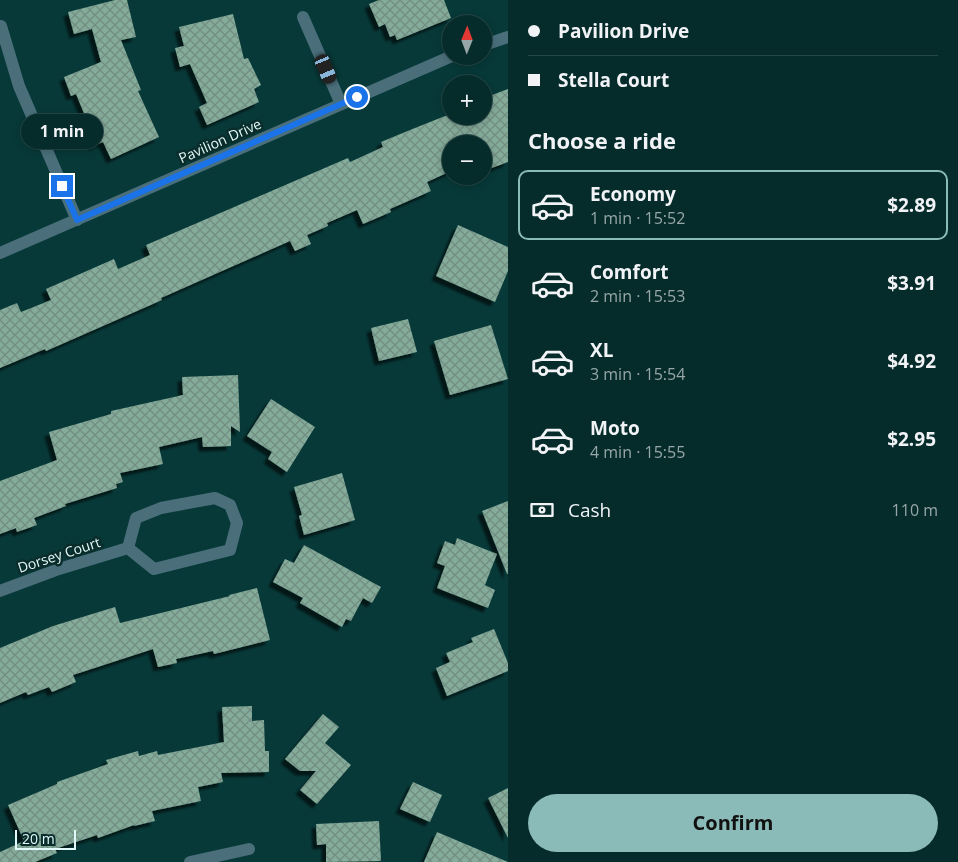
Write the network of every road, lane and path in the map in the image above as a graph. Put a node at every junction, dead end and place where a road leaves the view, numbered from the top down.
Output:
1 (303, 18) dead end
2 (1, 26) dead end
3 (508, 37) edge
4 (492, 42) edge
5 (442, 60) edge
6 (341, 104) junction
7 (77, 220) junction
8 (0, 253) edge
9 (128, 548) junction
10 (0, 591) edge
11 (249, 849) dead end
12 (190, 862) edge

1 - 6 street
2 - 7 street
3 - 4 street
5 - 6 street, Pavilion Drive
6 - 7 street, Pavilion Drive
7 - 8 street, Pavilion Drive
9 - 9 street
9 - 10 street, Dorsey Court
11 - 12 street

